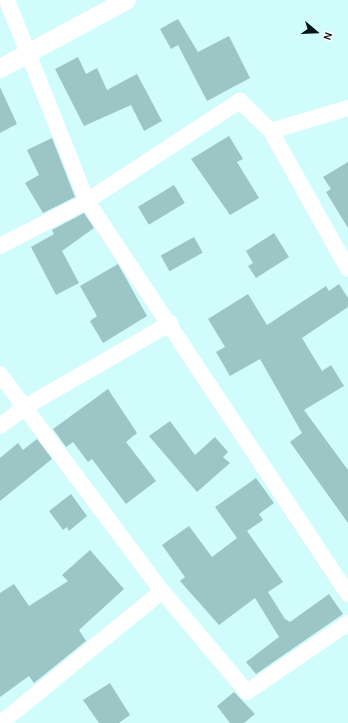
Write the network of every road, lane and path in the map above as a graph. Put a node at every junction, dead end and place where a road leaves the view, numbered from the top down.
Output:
1 (7, 0) edge
2 (126, 0) edge
3 (27, 52) junction
4 (0, 68) edge
5 (348, 108) edge
6 (271, 131) junction
7 (87, 201) junction
8 (0, 246) edge
9 (348, 269) edge
10 (171, 323) junction
11 (0, 374) edge
12 (25, 407) junction
13 (0, 426) edge
14 (162, 591) junction
15 (348, 594) edge
16 (348, 623) edge
17 (1, 723) edge

1 - 3 street
2 - 3 street
3 - 4 street
3 - 7 street
5 - 6 street
6 - 7 street
6 - 9 street
7 - 8 street
7 - 10 street
10 - 12 street
10 - 15 street
11 - 12 street
12 - 13 street
12 - 14 street
14 - 16 street
14 - 17 street

